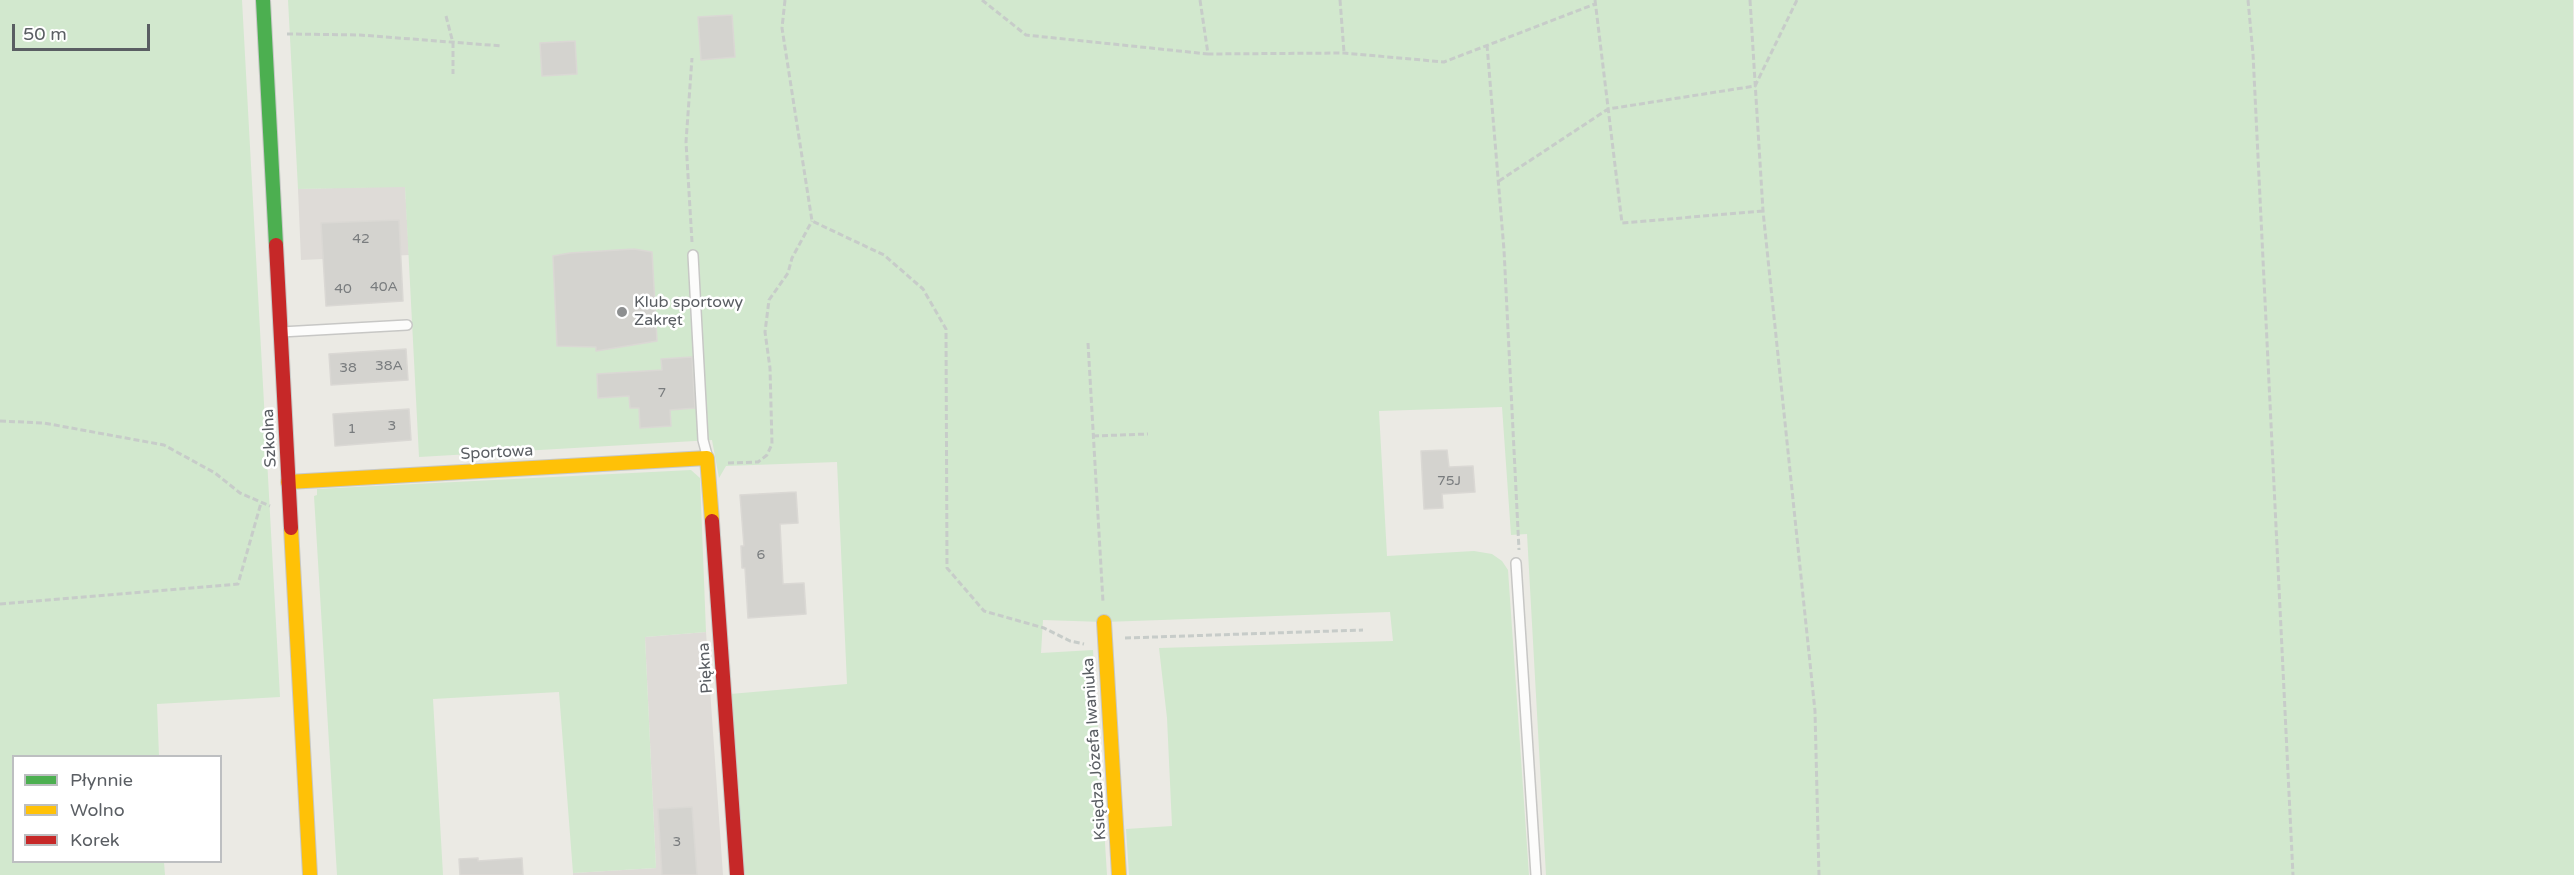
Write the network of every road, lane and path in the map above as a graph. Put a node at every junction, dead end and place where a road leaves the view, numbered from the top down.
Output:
1 (262, 0) edge
2 (785, 0) edge
3 (982, 0) edge
4 (1200, 0) edge
5 (1340, 0) edge
6 (1750, 0) edge
7 (1797, 0) edge
8 (2248, 0) edge
9 (1595, 2) edge
10 (446, 16) dead end
11 (282, 32) dead end
12 (453, 43) junction
13 (1488, 45) junction
14 (502, 46) dead end
15 (1344, 53) junction
16 (1208, 54) junction
17 (692, 58) dead end
18 (453, 74) dead end
19 (1755, 86) junction
20 (1608, 110) junction
21 (1499, 181) junction
22 (1763, 211) junction
23 (812, 220) junction
24 (693, 255) joint
25 (407, 325) dead end
26 (280, 333) junction
27 (1088, 342) dead end
28 (0, 421) edge
29 (1148, 434) dead end
30 (1093, 436) junction
31 (707, 458) junction
32 (288, 482) junction
33 (261, 504) junction
34 (289, 507) junction
35 (1516, 563) joint
36 (0, 604) edge
37 (1104, 622) joint
38 (1364, 630) dead end
39 (1105, 644) junction
40 (310, 875) edge
41 (737, 875) edge
42 (1119, 875) edge
43 (1536, 875) edge
44 (1819, 875) edge
45 (2293, 875) edge

1 - 26 street, Szkolna
2 - 23 path
3 - 16 path
4 - 16 path
5 - 15 path
6 - 19 path
7 - 19 path
8 - 45 path
9 - 13 path
9 - 20 path
10 - 12 path
11 - 12 path
12 - 14 path
12 - 18 path
13 - 15 path
13 - 21 path
15 - 16 path
17 - 24 path
19 - 20 path
19 - 22 path
20 - 21 path
20 - 22 path
21 - 35 path
22 - 44 path
23 - 31 path
23 - 39 path
24 - 31 lane
25 - 26 lane
26 - 32 street, Szkolna
27 - 30 path
28 - 33 path
29 - 30 path
30 - 37 path
31 - 32 street, Sportowa
31 - 41 street, Piękna
32 - 34 street, Szkolna
33 - 34 path
33 - 36 path
34 - 40 street, Szkolna
35 - 43 lane
37 - 39 street, Księdza Józefa Iwaniuka
38 - 39 path
39 - 42 street, Księdza Józefa Iwaniuka

